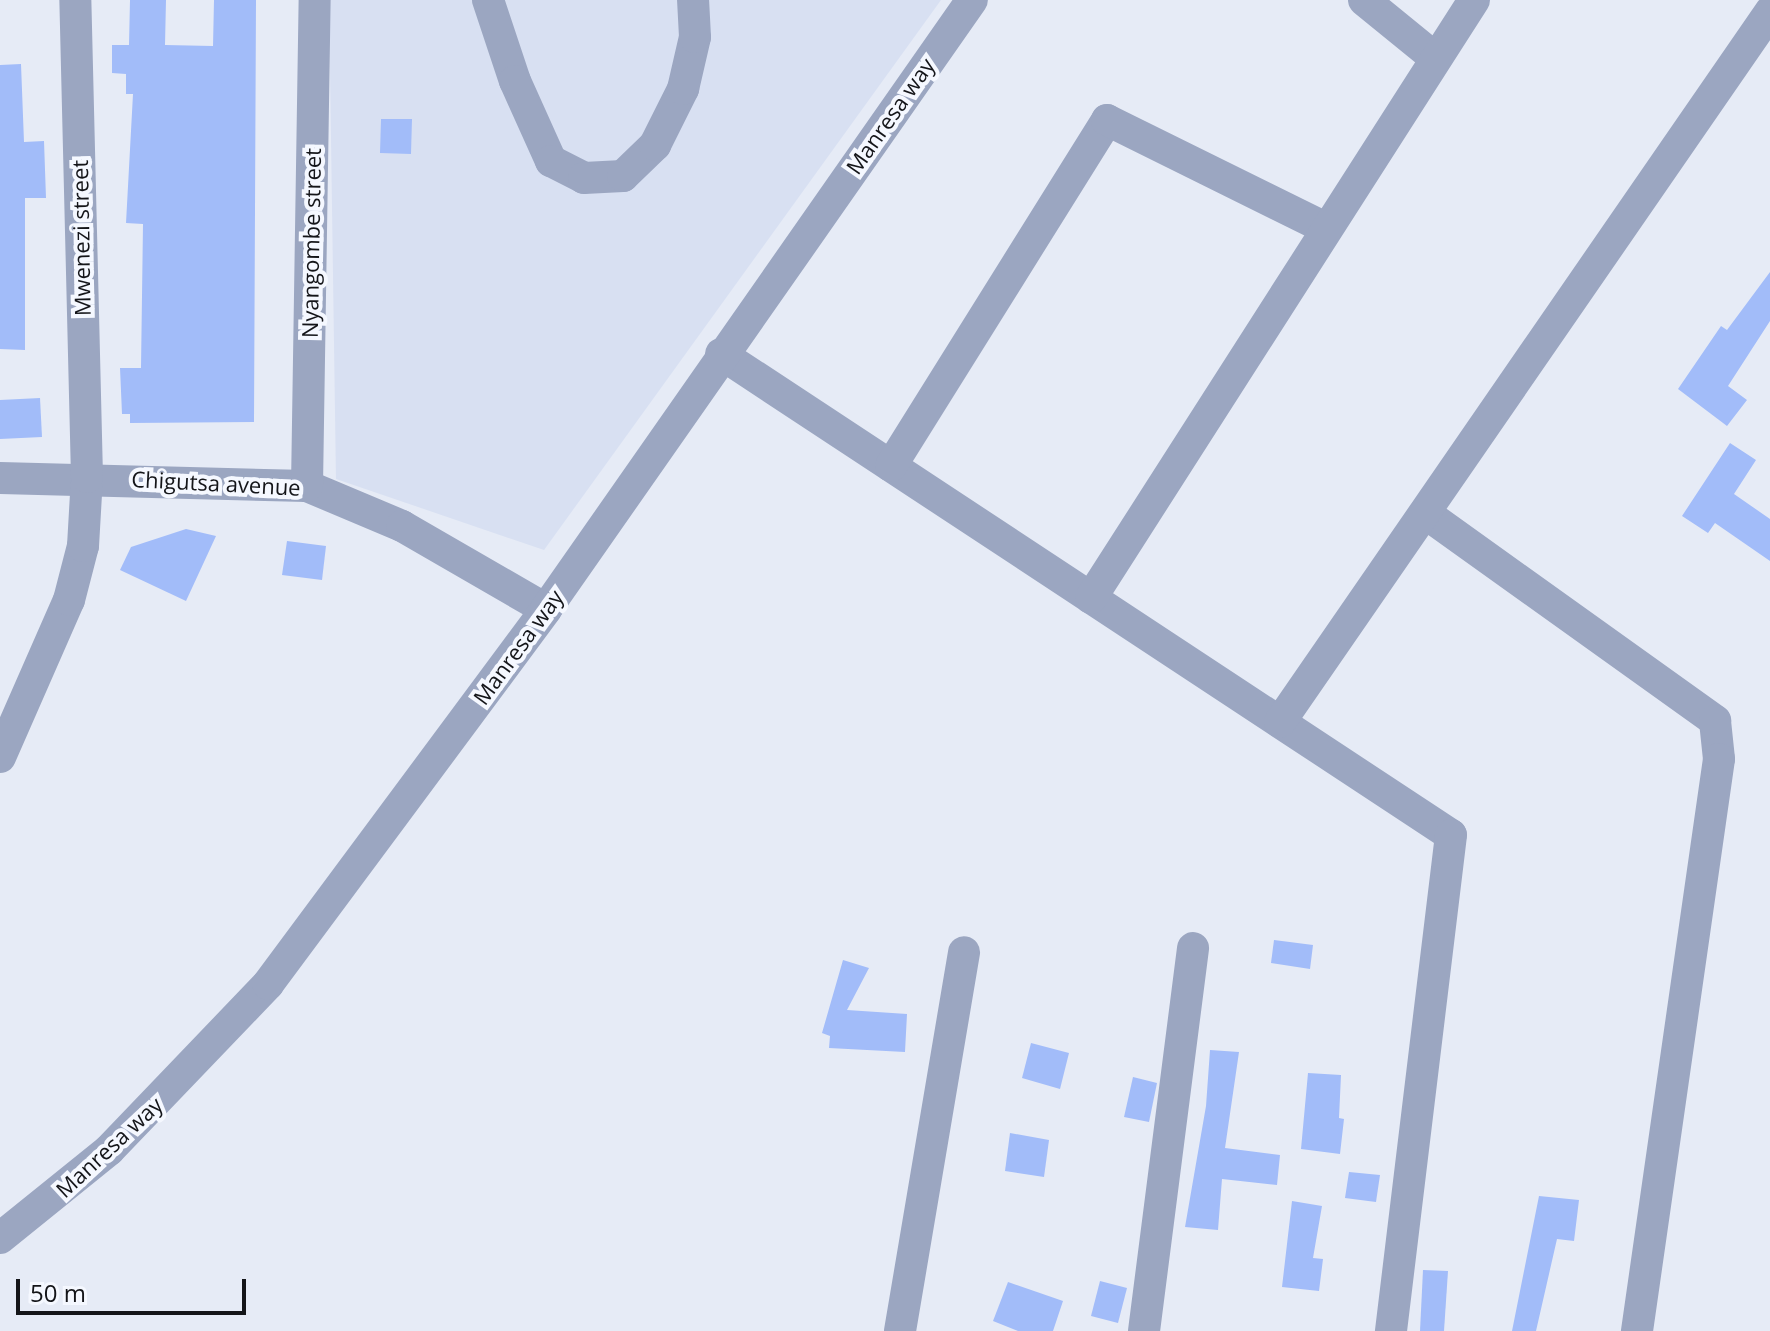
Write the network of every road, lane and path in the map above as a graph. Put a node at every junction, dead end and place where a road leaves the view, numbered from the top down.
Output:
1 (75, 0) edge
2 (315, 0) edge
3 (488, 0) edge
4 (693, 0) edge
5 (971, 0) edge
6 (1364, 0) edge
7 (1474, 0) edge
8 (1770, 12) edge
9 (1435, 58) junction
10 (1326, 228) junction
11 (721, 354) junction
12 (891, 466) junction
13 (87, 477) junction
14 (0, 478) edge
15 (307, 486) junction
16 (1425, 513) junction
17 (1091, 598) junction
18 (546, 609) junction
19 (1280, 722) junction
20 (0, 757) edge
21 (1193, 948) dead end
22 (964, 952) dead end
23 (0, 1238) edge
24 (900, 1331) edge
25 (1144, 1331) edge
26 (1391, 1331) edge
27 (1637, 1331) edge

1 - 13 street, Mwenezi street
2 - 15 street, Nyangombe street
3 - 4 street
5 - 11 street, Manresa way
6 - 9 street
7 - 9 street
8 - 16 street
9 - 10 street
10 - 12 street
10 - 17 street
11 - 12 street
11 - 18 street, Manresa way
12 - 17 street
13 - 14 street, Chigutsa avenue
13 - 15 street, Chigutsa avenue
13 - 20 street, Mwenezi street
15 - 18 street, Chigutsa avenue
16 - 19 street
16 - 27 street
17 - 19 street
18 - 23 street, Manresa way
19 - 26 street
21 - 25 street
22 - 24 street

